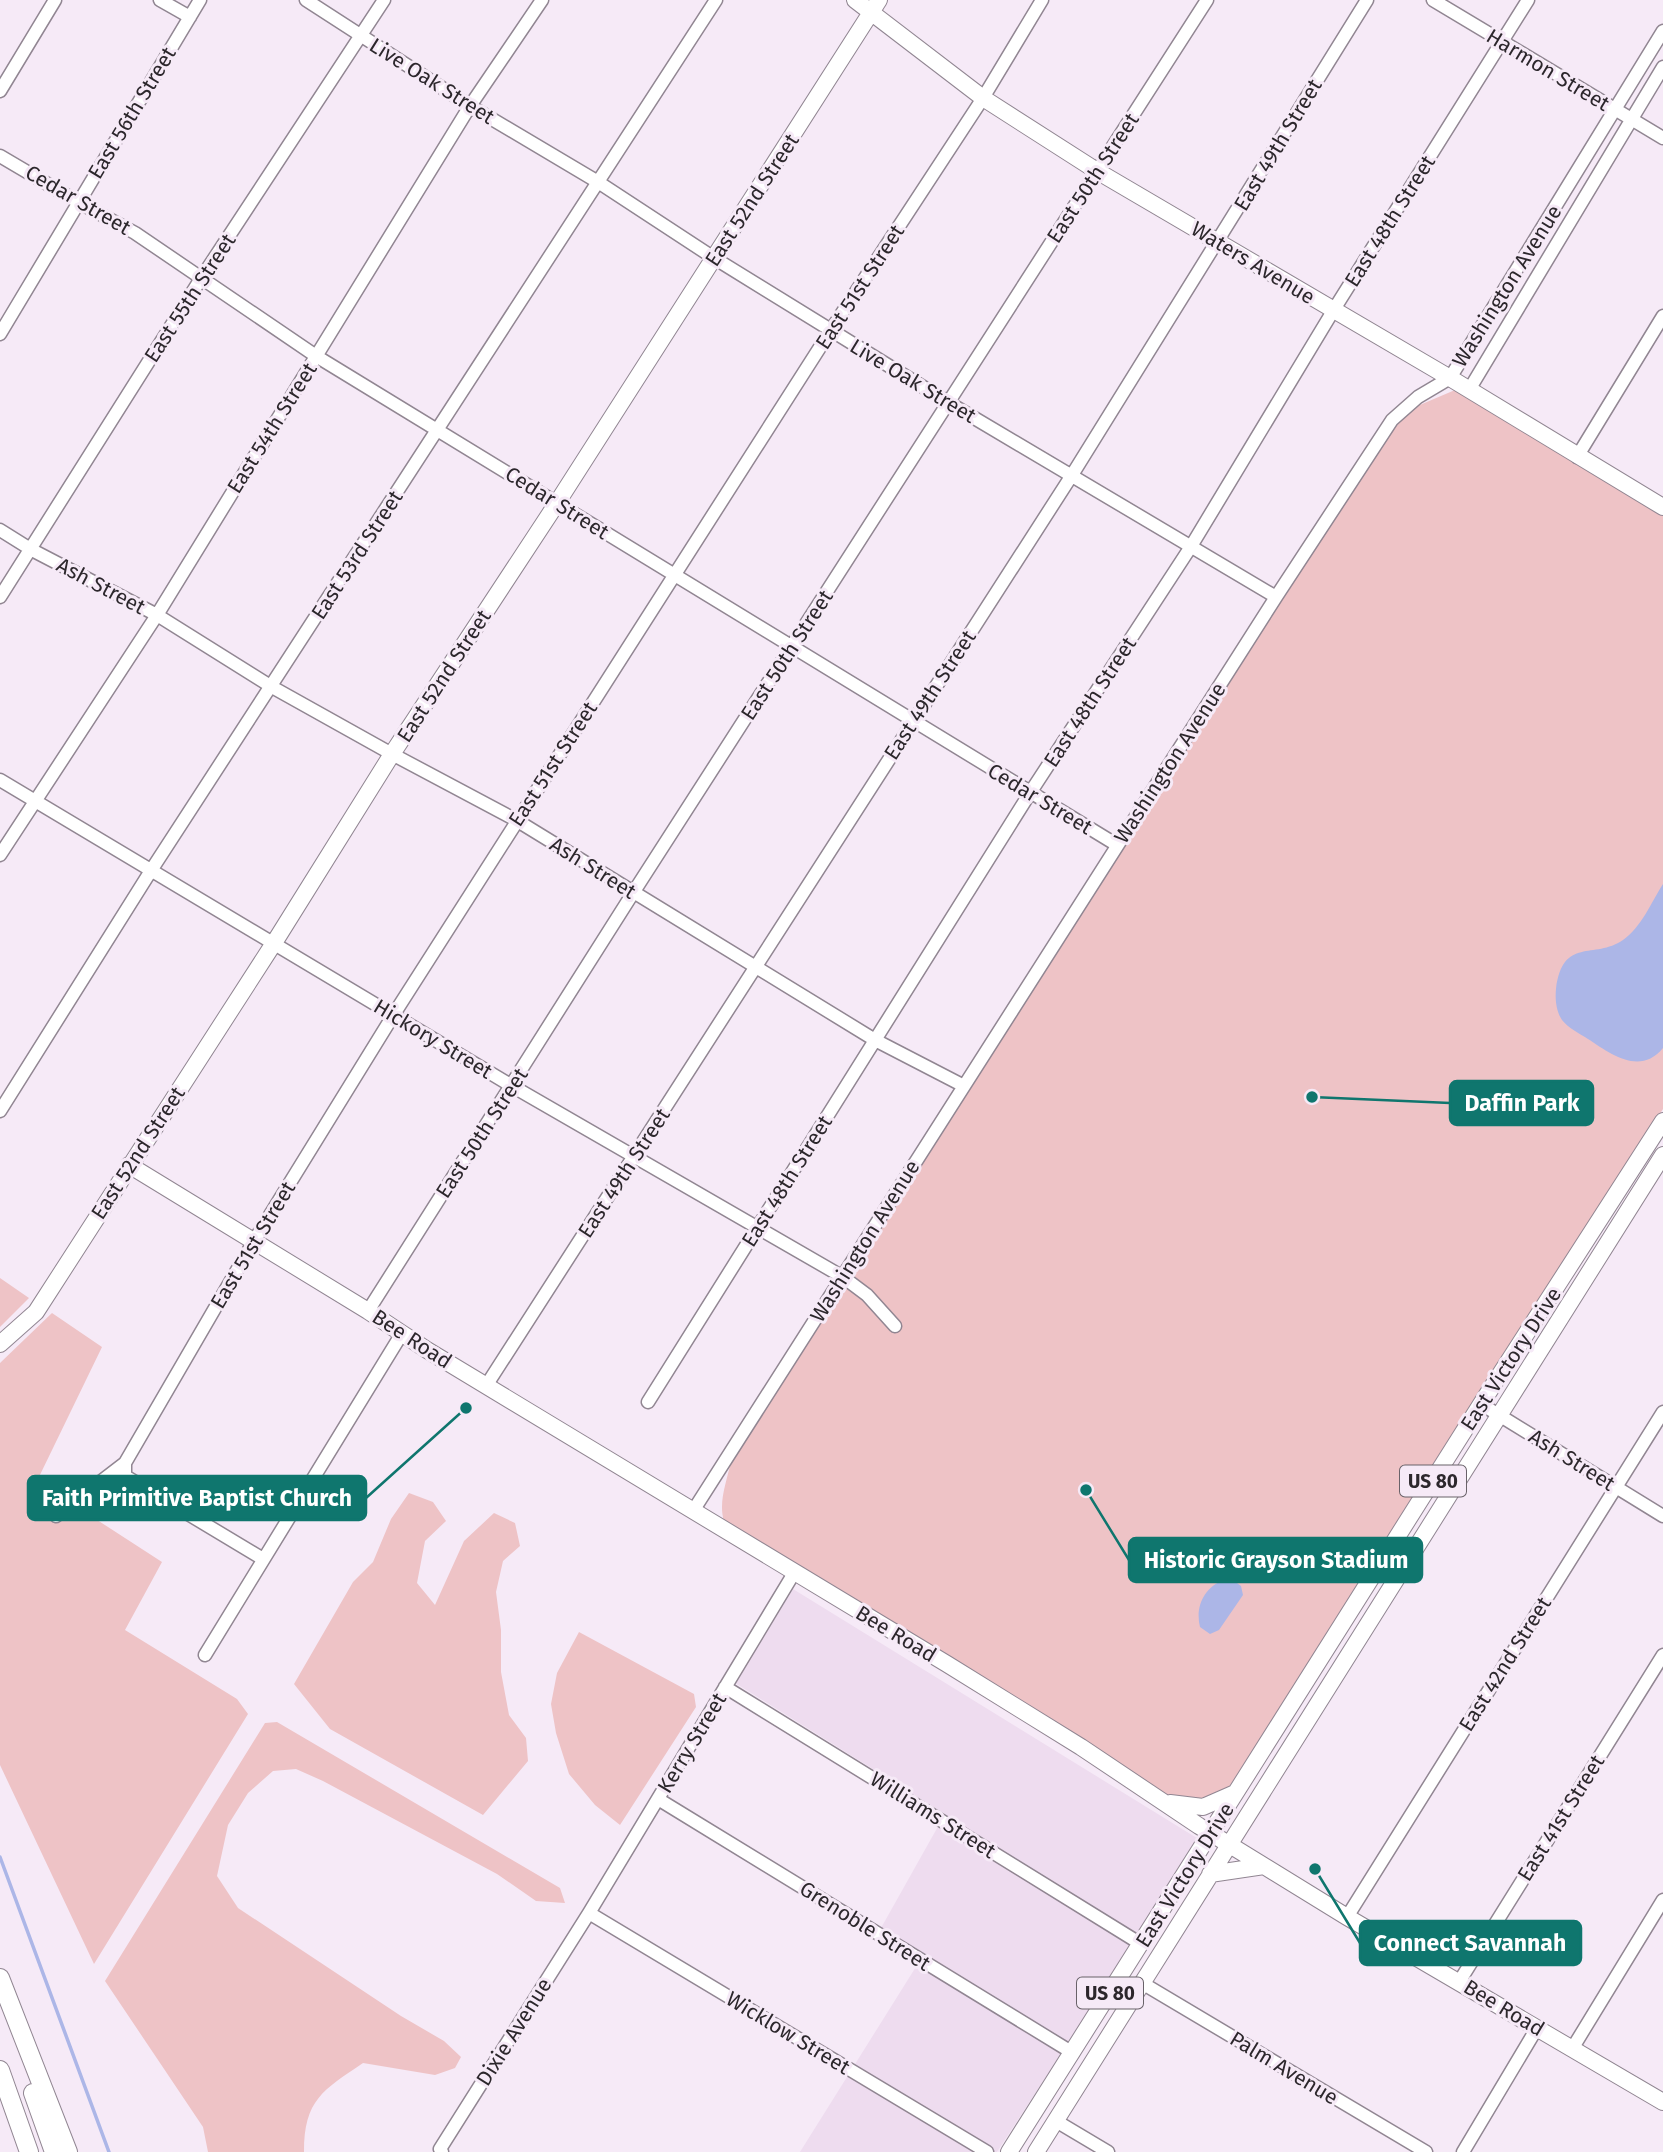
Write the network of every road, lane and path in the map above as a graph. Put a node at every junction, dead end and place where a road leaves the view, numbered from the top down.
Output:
1 (55, 0) edge
2 (160, 0) edge
3 (200, 0) edge
4 (306, 0) edge
5 (384, 0) edge
6 (541, 0) edge
7 (716, 0) edge
8 (855, 0) edge
9 (1042, 0) edge
10 (1206, 0) edge
11 (1367, 0) edge
12 (1433, 0) edge
13 (1528, 0) edge
14 (875, 7) edge
15 (190, 17) junction
16 (1663, 31) edge
17 (362, 36) junction
18 (1502, 43) junction
19 (1663, 67) edge
20 (0, 91) edge
21 (983, 98) junction
22 (470, 106) junction
23 (1616, 110) junction
24 (1631, 119) junction
25 (1663, 138) edge
26 (0, 156) edge
27 (1097, 171) junction
28 (598, 182) junction
29 (78, 202) junction
30 (1218, 243) junction
31 (715, 258) junction
32 (202, 277) junction
33 (1333, 311) junction
34 (1663, 316) edge
35 (831, 330) junction
36 (0, 334) edge
37 (316, 356) junction
38 (1450, 378) junction
39 (1469, 390) junction
40 (949, 403) junction
41 (439, 430) junction
42 (1577, 457) junction
43 (1072, 475) junction
44 (557, 503) junction
45 (1663, 507) edge
46 (0, 530) edge
47 (1190, 548) junction
48 (32, 550) junction
49 (674, 575) junction
50 (0, 597) edge
51 (1276, 597) junction
52 (157, 615) junction
53 (792, 648) junction
54 (272, 687) junction
55 (913, 722) junction
56 (392, 754) junction
57 (0, 780) edge
58 (1030, 793) junction
59 (36, 800) junction
60 (516, 820) junction
61 (1117, 845) junction
62 (0, 855) edge
63 (152, 869) junction
64 (634, 893) junction
65 (274, 943) junction
66 (756, 966) junction
67 (394, 1014) junction
68 (876, 1040) junction
69 (512, 1086) junction
70 (964, 1086) junction
71 (0, 1111) edge
72 (1660, 1126) edge
73 (635, 1157) junction
74 (129, 1165) junction
75 (1660, 1165) edge
76 (757, 1228) junction
77 (254, 1241) junction
78 (842, 1277) junction
79 (368, 1311) junction
80 (895, 1326) dead end
81 (401, 1335) junction
82 (0, 1344) edge
83 (486, 1387) junction
84 (648, 1402) dead end
85 (1481, 1404) junction
86 (1663, 1412) edge
87 (1500, 1416) junction
88 (125, 1463) junction
89 (1616, 1487) junction
90 (693, 1511) junction
91 (56, 1516) dead end
92 (1663, 1516) edge
93 (263, 1559) junction
94 (794, 1573) junction
95 (1360, 1597) junction
96 (1378, 1609) junction
97 (205, 1655) dead end
98 (1663, 1655) edge
99 (725, 1687) junction
100 (1237, 1792) junction
101 (658, 1799) junction
102 (1162, 1801) junction
103 (1211, 1833) junction
104 (1229, 1844) junction
105 (1264, 1866) junction
106 (1210, 1874) junction
107 (1663, 1900) edge
108 (589, 1913) junction
109 (1347, 1917) junction
110 (1141, 1944) junction
111 (0, 1978) edge
112 (1460, 1982) junction
113 (1142, 1983) junction
114 (0, 2001) edge
115 (1537, 2028) junction
116 (1572, 2049) junction
117 (1073, 2053) junction
118 (0, 2070) edge
119 (1663, 2102) edge
120 (1056, 2121) junction
121 (29, 2152) edge
122 (54, 2152) edge
123 (68, 2152) edge
124 (442, 2152) edge
125 (986, 2152) edge
126 (1009, 2152) edge
127 (1036, 2152) edge
128 (1108, 2152) edge
129 (1426, 2152) edge
130 (1463, 2152) edge

1 - 20 street
2 - 15 street
3 - 15 street, East 56th Street
4 - 17 street, Live Oak Street
5 - 17 street, East 55th Street
6 - 22 street, East 54th Street
7 - 28 street, East 53rd Street
8 - 14 main road, Waters Avenue
9 - 21 street, East 51st Street
10 - 27 street, East 50th Street
11 - 30 street, East 49th Street
12 - 18 street, Harmon Street
13 - 18 street, East 48th Street
14 - 21 main road, Waters Avenue
14 - 31 main road, East 52nd Street
15 - 29 street, East 56th Street
16 - 23 street, Washington Avenue
17 - 22 street, Live Oak Street
17 - 32 street, East 55th Street
18 - 23 street, Harmon Street
18 - 33 street, East 48th Street
19 - 24 street, Washington Avenue
21 - 27 main road, Waters Avenue
21 - 35 street, East 51st Street
22 - 28 street, Live Oak Street
22 - 37 street, East 54th Street
23 - 24 street, Harmon Street
23 - 38 street, Washington Avenue
24 - 25 street, Harmon Street
24 - 39 street, Washington Avenue
26 - 29 street, Cedar Street
27 - 30 main road, Waters Avenue
27 - 40 street, East 50th Street
28 - 31 street, Live Oak Street
28 - 41 street, East 53rd Street
29 - 32 street, Cedar Street
29 - 36 street, East 56th Street
30 - 33 main road, Waters Avenue
30 - 43 street, East 49th Street
31 - 35 street, Live Oak Street
31 - 44 main road, East 52nd Street
32 - 37 street, Cedar Street
32 - 48 street, East 55th Street
33 - 38 main road, Waters Avenue
33 - 47 street, East 48th Street
34 - 42 street
35 - 40 street, Live Oak Street
35 - 49 street, East 51st Street
37 - 41 street, Cedar Street
37 - 52 street, East 54th Street
38 - 39 main road, Waters Avenue
38 - 51 street, Washington Avenue
39 - 42 main road, Waters Avenue
40 - 43 street, Live Oak Street
40 - 53 street, East 50th Street
41 - 44 street, Cedar Street
41 - 54 street, East 53rd Street
42 - 45 main road, Waters Avenue
43 - 47 street, Live Oak Street
43 - 55 street, East 49th Street
44 - 49 street, Cedar Street
44 - 56 main road, East 52nd Street
46 - 48 street, Ash Street
47 - 51 street, Live Oak Street
47 - 58 street, East 48th Street
48 - 50 street, East 55th Street
48 - 52 street, Ash Street
49 - 53 street, Cedar Street
49 - 60 street, East 51st Street
51 - 61 street, Washington Avenue
52 - 54 street, Ash Street
52 - 59 street, East 54th Street
53 - 55 street, Cedar Street
53 - 64 street, East 50th Street
54 - 56 street, Ash Street
54 - 63 street, East 53rd Street
55 - 58 street, Cedar Street
55 - 66 street, East 49th Street
56 - 60 street, Ash Street
56 - 65 main road, East 52nd Street
57 - 59 street, Hickory Street
58 - 61 street, Cedar Street
58 - 68 street, East 48th Street
59 - 62 street, East 54th Street
59 - 63 street, Hickory Street
60 - 64 street, Ash Street
60 - 67 street, East 51st Street
61 - 70 street, Washington Avenue
63 - 65 street, Hickory Street
63 - 71 street, East 53rd Street
64 - 66 street, Ash Street
64 - 69 street, East 50th Street
65 - 67 street, Hickory Street
65 - 74 main road, East 52nd Street
66 - 68 street, Ash Street
66 - 73 street, East 49th Street
67 - 69 street, Hickory Street
67 - 77 street, East 51st Street
68 - 70 street, Ash Street
68 - 76 street, East 48th Street
69 - 73 street, Hickory Street
69 - 79 street, East 50th Street
70 - 78 street, Washington Avenue
72 - 75 main road
72 - 85 main road, East Victory Drive / US 80
73 - 76 street, Hickory Street
73 - 83 street, East 49th Street
74 - 77 main road, Bee Road
74 - 82 main road, East 52nd Street
75 - 87 main road, East Victory Drive / US 80
76 - 78 street, Hickory Street
76 - 84 street, East 48th Street
77 - 79 main road, Bee Road
77 - 88 street, East 51st Street
78 - 80 street, Hickory Street
78 - 90 street, Washington Avenue
79 - 81 main road, Bee Road
81 - 83 main road, Bee Road
81 - 93 street
83 - 90 main road, Bee Road
85 - 87 street, Ash Street
85 - 95 main road, East Victory Drive / US 80
86 - 89 street, East 42nd Street
87 - 89 street, Ash Street
87 - 96 main road, East Victory Drive / US 80
88 - 91 street, East 51st Street
88 - 93 street
89 - 92 street, Ash Street
89 - 109 street, East 42nd Street
90 - 94 main road, Bee Road
93 - 97 street
94 - 99 street, Kerry Street
94 - 102 main road, Bee Road
95 - 96 street
95 - 100 main road, East Victory Drive / US 80
96 - 104 main road, East Victory Drive / US 80
98 - 112 street, East 41st Street
99 - 101 street, Kerry Street
99 - 110 street, Williams Street
100 - 102 main road
100 - 103 main road, East Victory Drive / US 80
101 - 108 street, Kerry Street
101 - 117 street, Grenoble Street
102 - 103 main road, Bee Road
103 - 104 main road, Bee Road
103 - 110 main road, East Victory Drive / US 80
104 - 105 main road, Bee Road
104 - 106 main road, East Victory Drive / US 80
105 - 106 main road
105 - 109 main road, Bee Road
106 - 113 main road, East Victory Drive / US 80
107 - 116 street
108 - 124 street, Dixie Avenue
108 - 125 street, Wicklow Street
109 - 112 main road, Bee Road
110 - 117 main road, East Victory Drive / US 80
111 - 123 highway
112 - 115 main road, Bee Road
113 - 120 main road, East Victory Drive / US 80
113 - 129 street, Palm Avenue
114 - 122 highway
115 - 116 main road, Bee Road
115 - 130 street
116 - 119 main road, Bee Road
117 - 126 main road, East Victory Drive / US 80
118 - 121 highway
120 - 127 main road, East Victory Drive / US 80
120 - 128 street

